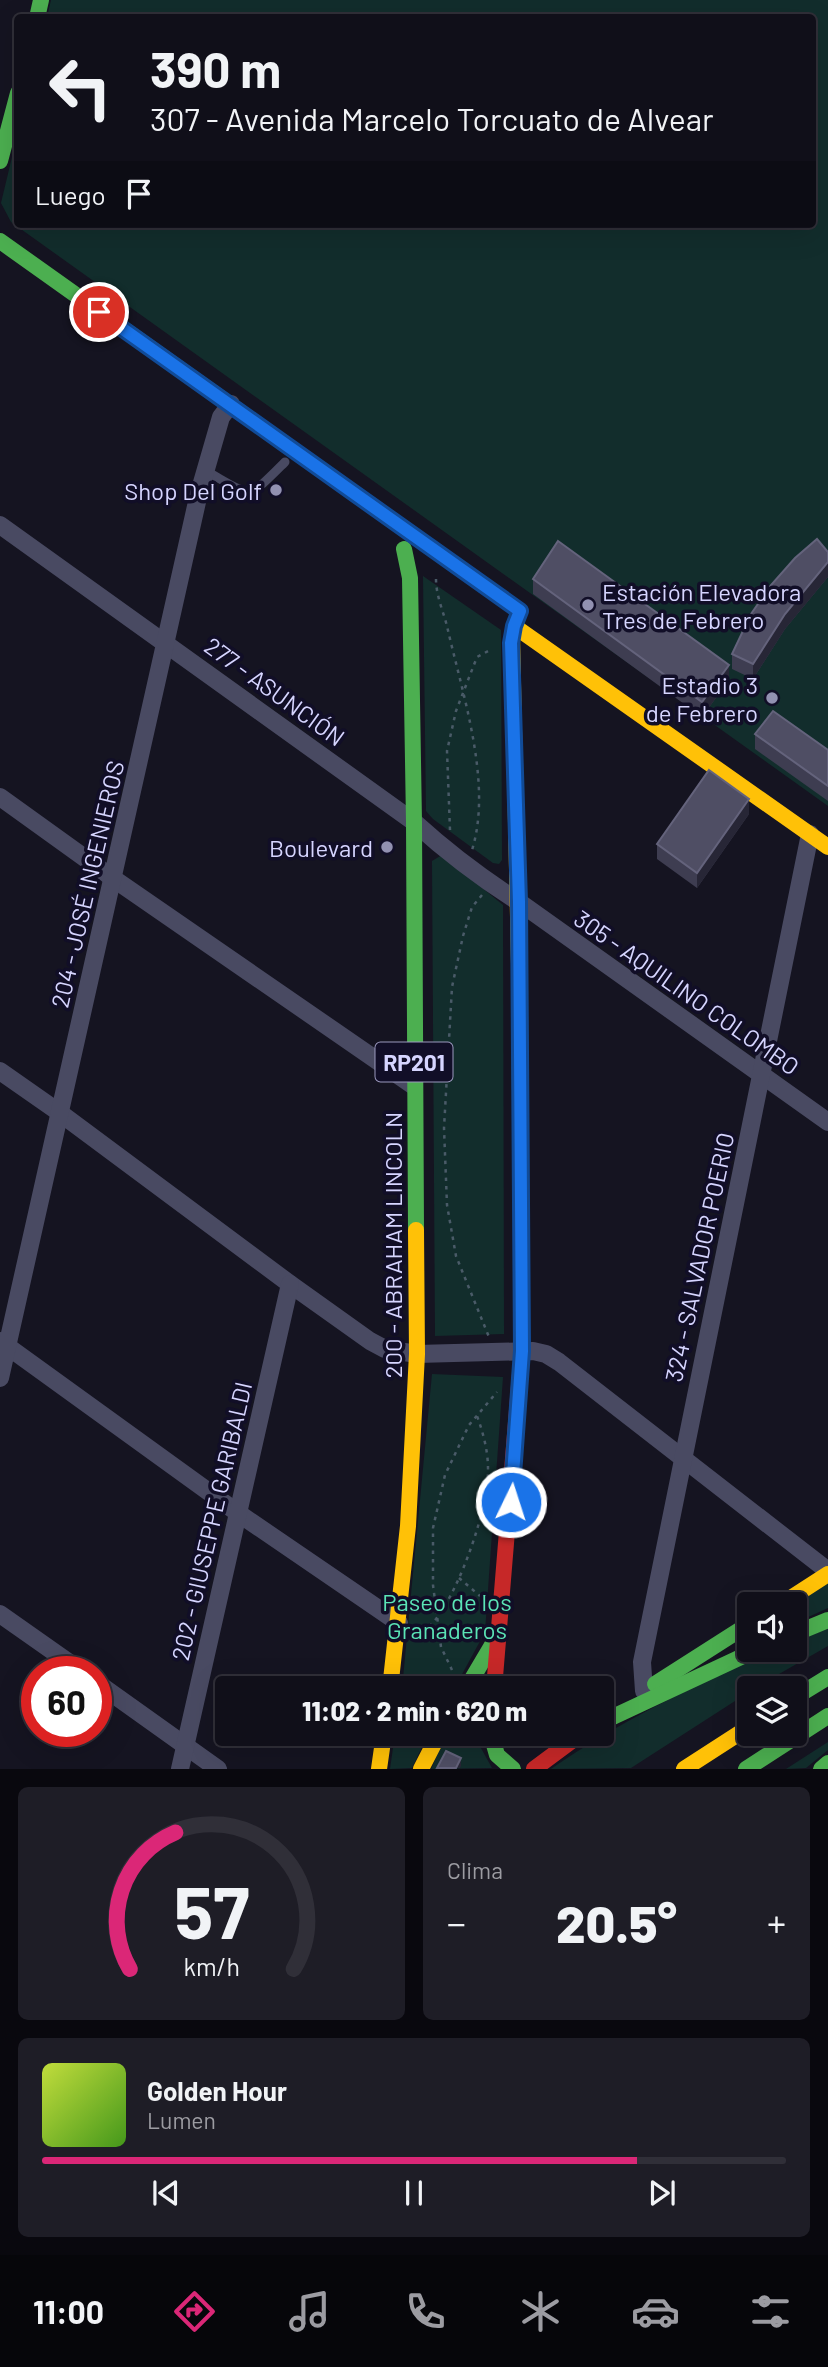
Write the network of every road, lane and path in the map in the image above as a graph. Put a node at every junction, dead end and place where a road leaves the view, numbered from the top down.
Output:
1 (14, 108) edge
2 (0, 161) edge
3 (0, 241) edge
4 (0, 261) edge
5 (226, 411) junction
6 (285, 462) junction
7 (206, 471) junction
8 (361, 517) dead end
9 (0, 525) edge
10 (435, 570) junction
11 (517, 618) junction
12 (166, 643) junction
13 (511, 643) junction
14 (462, 693) junction
15 (0, 797) edge
16 (414, 822) junction
17 (828, 830) edge
18 (810, 834) junction
19 (828, 847) edge
20 (450, 854) junction
21 (466, 867) junction
22 (114, 879) junction
23 (491, 884) junction
24 (519, 902) junction
25 (0, 1071) edge
26 (761, 1076) junction
27 (414, 1086) junction
28 (60, 1113) junction
29 (828, 1122) edge
30 (290, 1284) junction
31 (4, 1344) edge
32 (522, 1351) junction
33 (496, 1352) junction
34 (417, 1354) junction
35 (520, 1377) junction
36 (0, 1378) edge
37 (477, 1415) junction
38 (682, 1460) junction
39 (238, 1513) junction
40 (828, 1573) edge
41 (800, 1592) edge
42 (0, 1614) edge
43 (437, 1618) junction
44 (828, 1620) edge
45 (399, 1623) junction
46 (807, 1629) edge
47 (499, 1632) junction
48 (737, 1632) edge
49 (60, 1656) edge
50 (393, 1658) junction
51 (737, 1659) edge
52 (452, 1670) dead end
53 (391, 1676) edge
54 (474, 1676) edge
55 (495, 1676) edge
56 (828, 1678) edge
57 (807, 1690) edge
58 (644, 1691) junction
59 (112, 1693) edge
60 (614, 1712) edge
61 (614, 1715) edge
62 (828, 1716) edge
63 (737, 1735) edge
64 (184, 1745) junction
65 (382, 1746) edge
66 (433, 1746) edge
67 (494, 1746) edge
68 (564, 1746) edge
69 (828, 1763) edge
70 (180, 1769) edge
71 (218, 1769) edge
72 (379, 1769) edge
73 (421, 1769) edge
74 (513, 1769) edge
75 (534, 1769) edge
76 (684, 1769) edge
77 (746, 1769) edge
78 (821, 1769) edge

1 - 2 main road
3 - 5 main road
4 - 5 main road
5 - 6 main road
5 - 7 street, 204 - JOSÉ INGENIEROS
5 - 11 main road
6 - 7 lane
6 - 8 main road
7 - 12 street, 204 - JOSÉ INGENIEROS
9 - 12 street, 277 - ASUNCIÓN
10 - 11 main road, RP201
10 - 14 path
10 - 16 main road, 200 - ABRAHAM LINCOLN / RP201
11 - 13 main road
11 - 17 main road
11 - 18 main road
12 - 16 street, 277 - ASUNCIÓN
12 - 22 street, 204 - JOSÉ INGENIEROS
13 - 14 path
13 - 24 main road
14 - 20 path
14 - 21 path
15 - 22 street
16 - 20 street, 277 - ASUNCIÓN
16 - 27 main road, 200 - ABRAHAM LINCOLN / RP201
18 - 19 main road
18 - 26 street, 324 - SALVADOR POERIO
20 - 21 street, 277 - ASUNCIÓN
21 - 23 street, 277 - ASUNCIÓN
22 - 27 street
22 - 28 street, 204 - JOSÉ INGENIEROS
23 - 24 street, 277 - ASUNCIÓN
23 - 33 path
24 - 26 street, 305 - AQUILINO COLOMBO
24 - 32 main road
25 - 28 street
26 - 29 street, 305 - AQUILINO COLOMBO
26 - 38 street, 324 - SALVADOR POERIO
27 - 34 main road, 200 - ABRAHAM LINCOLN / RP201
28 - 30 street
28 - 31 street, 204 - JOSÉ INGENIEROS
30 - 34 street
30 - 39 street, 202 - GIUSEPPE GARIBALDI
31 - 36 street, 204 - JOSÉ INGENIEROS
31 - 39 street
32 - 33 street
32 - 35 main road
32 - 38 street
33 - 34 street
34 - 45 main road, 200 - ABRAHAM LINCOLN / RP201
35 - 37 path
35 - 47 main road
37 - 43 path
37 - 43 path
38 - 40 street
38 - 58 street, 324 - SALVADOR POERIO
39 - 45 street
39 - 64 street, 202 - GIUSEPPE GARIBALDI
40 - 41 main road
42 - 49 street
43 - 50 path
43 - 52 path
44 - 46 main road
45 - 50 main road, 200 - ABRAHAM LINCOLN / RP201
47 - 54 main road
47 - 55 main road
48 - 58 main road
50 - 53 main road, 200 - ABRAHAM LINCOLN / RP201
51 - 61 main road
56 - 57 main road
58 - 60 main road
59 - 64 street
62 - 77 main road
63 - 76 main road
64 - 70 street, 202 - GIUSEPPE GARIBALDI
64 - 71 street
65 - 72 main road
66 - 73 main road
67 - 74 main road
68 - 75 main road
69 - 78 main road

